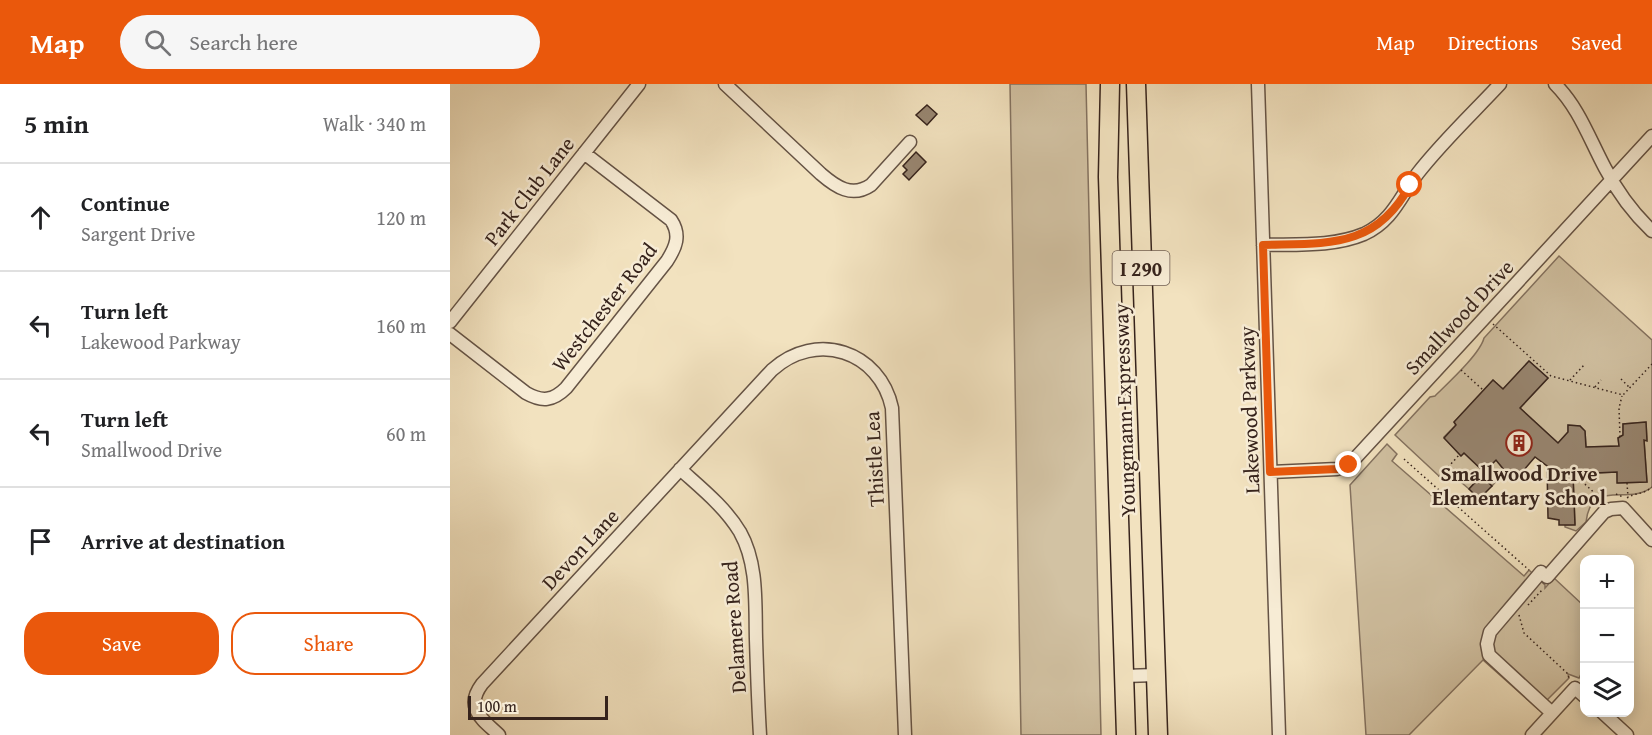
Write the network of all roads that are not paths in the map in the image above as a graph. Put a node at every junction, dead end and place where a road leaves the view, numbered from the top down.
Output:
1 (724, 84) edge
2 (1110, 84) edge
3 (1136, 84) edge
4 (1258, 84) edge
5 (1500, 84) edge
6 (1555, 84) edge
7 (632, 87) edge
8 (1652, 136) edge
9 (910, 142) dead end
10 (584, 153) junction
11 (1612, 180) junction
12 (1652, 231) edge
13 (1263, 245) junction
14 (450, 322) edge
15 (450, 333) edge
16 (723, 423) joint
17 (680, 469) junction
18 (1270, 472) junction
19 (1652, 540) edge
20 (1156, 675) junction
21 (1124, 676) junction
22 (1580, 692) edge
23 (1552, 713) junction
24 (1607, 717) edge
25 (499, 735) edge
26 (760, 735) edge
27 (905, 735) edge
28 (1126, 735) edge
29 (1158, 735) edge
30 (1278, 735) edge
31 (1532, 735) edge
32 (1627, 735) edge

1 - 9 street
2 - 21 highway, Youngmann Expressway / I 290
3 - 20 highway, Youngmann Expressway / I 290
4 - 13 street, Lakewood Parkway
5 - 13 street
6 - 11 street
7 - 10 street, Park Club Lane
8 - 11 street, Smallwood Drive
10 - 14 street, Park Club Lane
10 - 15 street, Westchester Road
11 - 12 street
11 - 18 street, Smallwood Drive
13 - 18 street, Lakewood Parkway
16 - 17 street, Devon Lane
16 - 27 street, Thistle Lea
17 - 25 street, Devon Lane
17 - 26 street, Delamere Road
18 - 30 street, Lakewood Parkway
19 - 23 street
20 - 21 street
20 - 29 highway, Youngmann Expressway / I 290
21 - 28 highway, Youngmann Expressway / I 290
22 - 23 street
23 - 31 street
24 - 32 street

